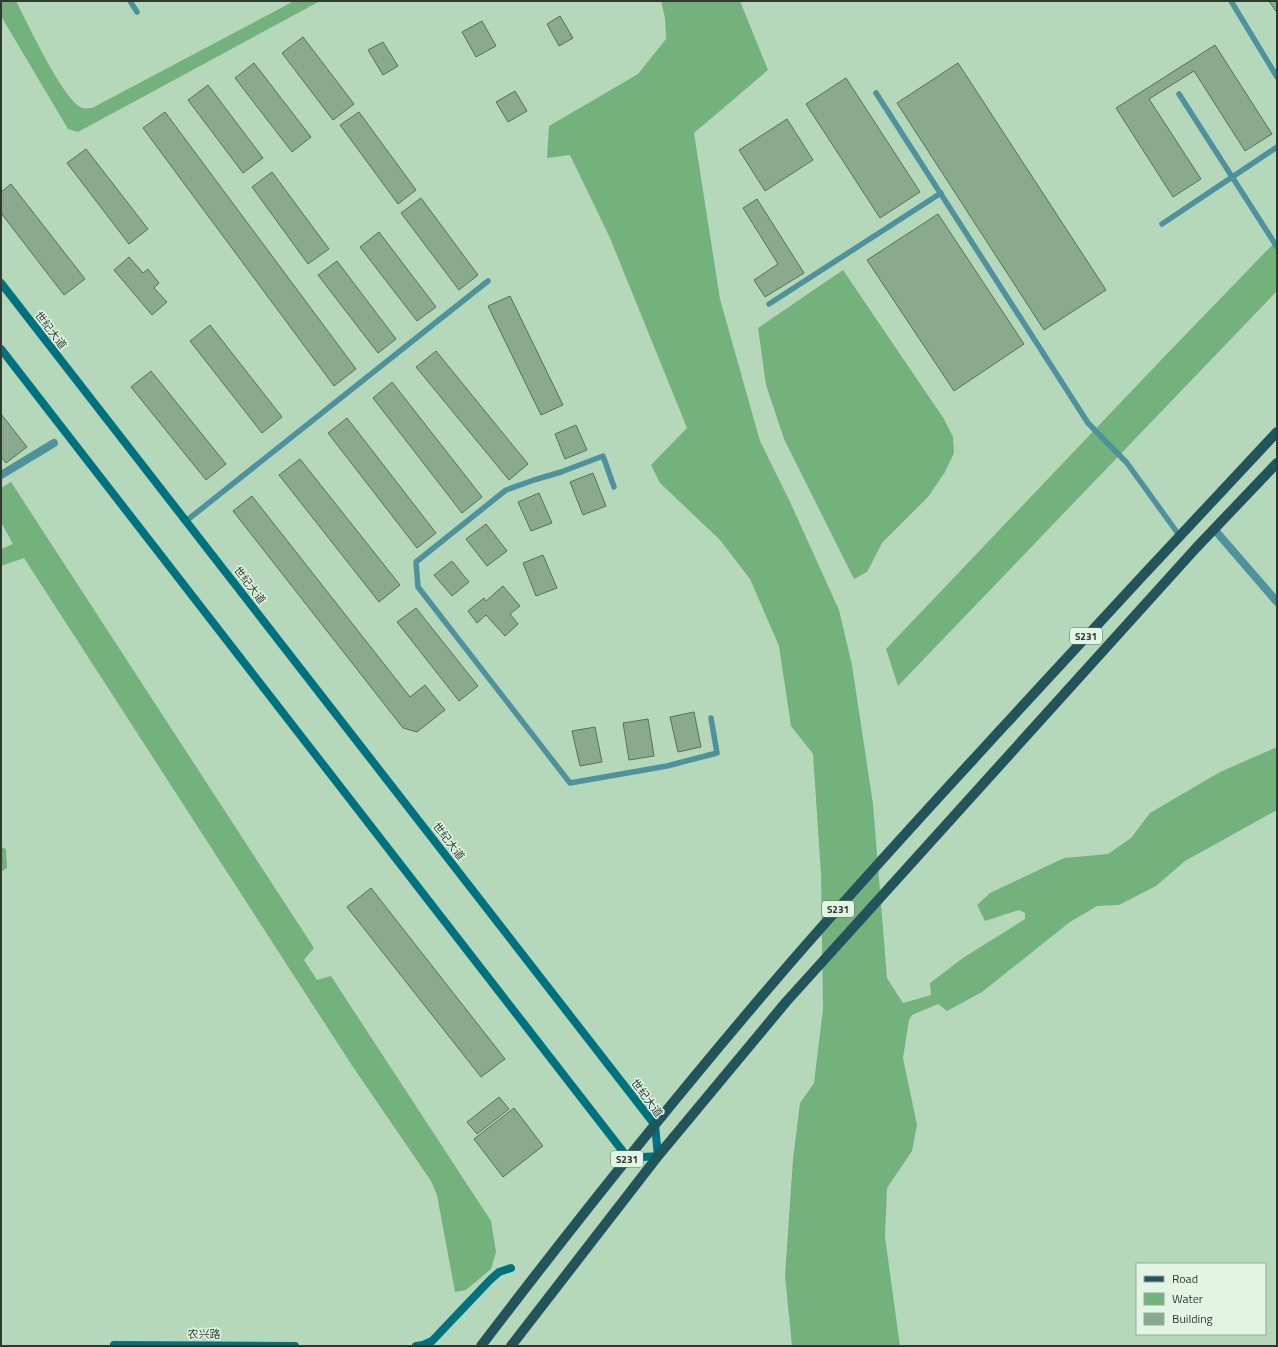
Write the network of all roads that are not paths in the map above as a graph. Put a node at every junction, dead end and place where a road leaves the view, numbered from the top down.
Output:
1 (130, 1) edge
2 (1231, 1) edge
3 (136, 12) dead end
4 (1277, 77) edge
5 (876, 93) dead end
6 (1180, 94) dead end
7 (1277, 147) edge
8 (1232, 177) junction
9 (941, 194) junction
10 (1162, 224) dead end
11 (1277, 247) edge
12 (488, 281) dead end
13 (1, 284) edge
14 (769, 304) dead end
15 (1, 349) edge
16 (1277, 432) edge
17 (54, 443) dead end
18 (1277, 463) edge
19 (1, 475) edge
20 (614, 487) dead end
21 (186, 521) junction
22 (1214, 529) junction
23 (1179, 535) junction
24 (1277, 602) edge
25 (711, 718) dead end
26 (655, 1125) junction
27 (658, 1156) junction
28 (628, 1158) junction
29 (511, 1268) dead end
30 (114, 1346) edge
31 (295, 1346) edge
32 (416, 1346) edge
33 (481, 1346) edge
34 (511, 1346) edge

1 - 3 lane
2 - 4 lane
5 - 9 lane
6 - 8 lane
7 - 8 lane
8 - 10 lane
8 - 11 lane
9 - 14 lane
9 - 23 lane
12 - 21 lane
13 - 21 main road, 世纪大道
15 - 28 main road
16 - 23 main road, S231
17 - 19 street
18 - 22 main road, S231
20 - 25 lane
21 - 26 main road, 世纪大道
22 - 24 street
22 - 27 main road, S231
23 - 26 main road, S231
26 - 27 main road, 世纪大道
26 - 28 main road, S231
27 - 28 main road
27 - 34 main road, S231
28 - 33 main road, S231
29 - 32 main road
30 - 31 main road, 农兴路

